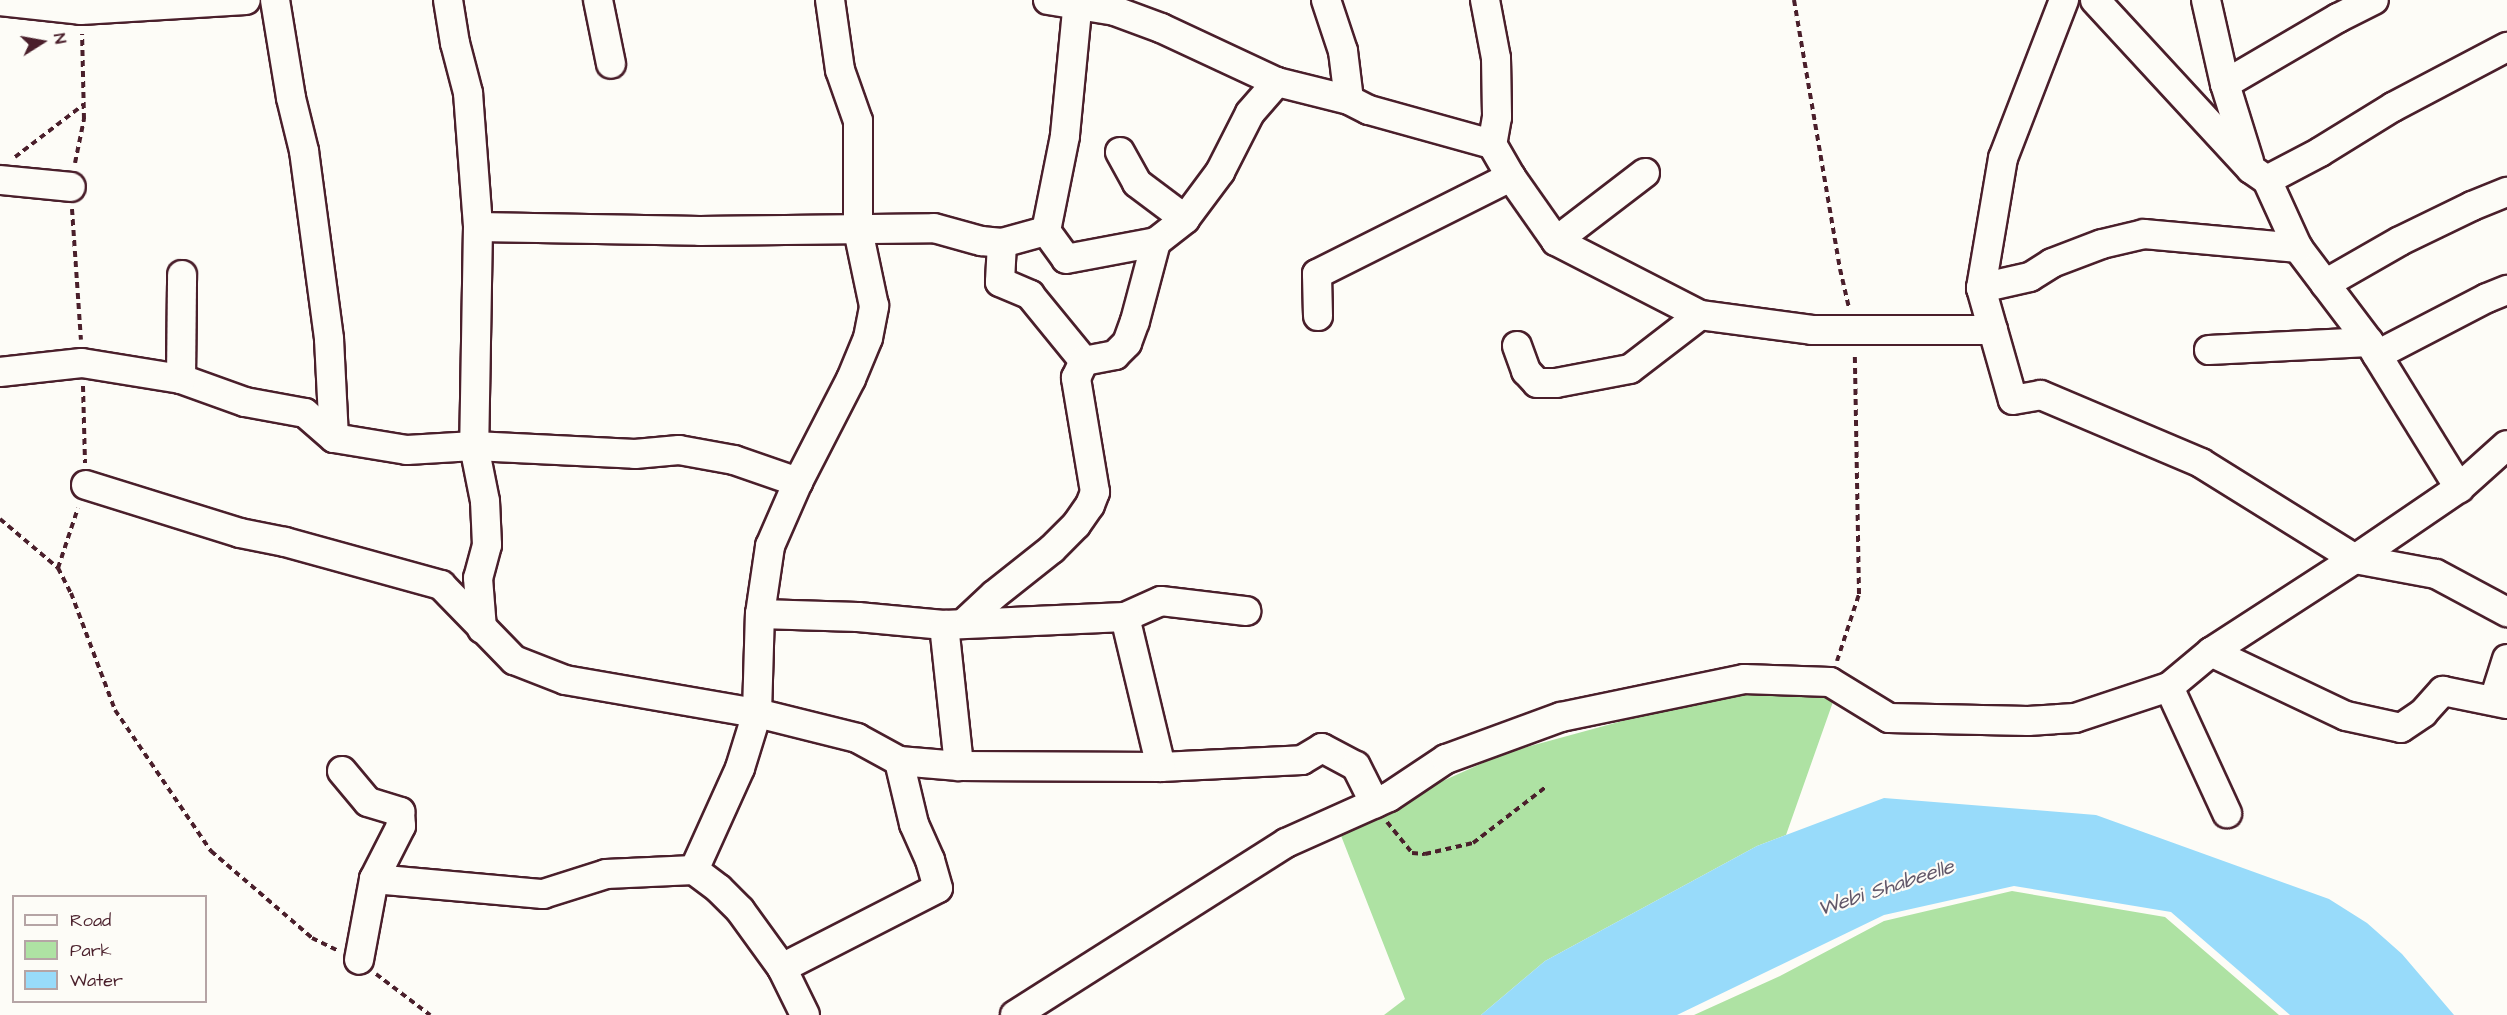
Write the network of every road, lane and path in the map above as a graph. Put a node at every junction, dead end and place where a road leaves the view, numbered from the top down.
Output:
1 (275, 0) edge
2 (448, 0) edge
3 (598, 0) edge
4 (830, 0) edge
5 (1048, 0) edge
6 (1326, 0) edge
7 (1485, 0) edge
8 (1794, 0) edge
9 (2064, 0) edge
10 (2095, 0) edge
11 (2206, 0) edge
12 (2374, 0) edge
13 (0, 1) edge
14 (242, 1) edge
15 (1077, 2) edge
16 (81, 10) junction
17 (2507, 47) edge
18 (611, 64) dead end
19 (1277, 82) junction
20 (2225, 84) junction
21 (1349, 100) junction
22 (83, 105) junction
23 (1492, 144) junction
24 (1120, 152) dead end
25 (5, 170) edge
26 (1646, 172) dead end
27 (2259, 175) junction
28 (1511, 177) junction
29 (71, 187) junction
30 (2507, 192) edge
31 (1185, 219) junction
32 (478, 227) junction
33 (858, 231) junction
34 (1046, 231) junction
35 (1556, 241) junction
36 (1156, 242) junction
37 (1002, 243) junction
38 (2298, 248) junction
39 (182, 275) dead end
40 (2325, 284) junction
41 (1981, 288) junction
42 (2507, 290) edge
43 (1700, 315) junction
44 (1318, 316) dead end
45 (1993, 330) junction
46 (1854, 331) junction
47 (1517, 346) dead end
48 (2373, 349) junction
49 (2209, 350) dead end
50 (1084, 361) junction
51 (82, 363) junction
52 (0, 372) edge
53 (181, 379) junction
54 (334, 438) junction
55 (474, 446) junction
56 (2505, 451) edge
57 (798, 483) junction
58 (86, 485) junction
59 (2459, 488) junction
60 (0, 519) edge
61 (2355, 559) junction
62 (58, 568) junction
63 (1246, 611) dead end
64 (2507, 612) edge
65 (760, 614) junction
66 (1125, 617) junction
67 (954, 624) junction
68 (482, 629) junction
69 (2211, 651) junction
70 (2507, 659) edge
71 (1830, 682) junction
72 (2169, 687) junction
73 (2500, 702) edge
74 (757, 713) junction
75 (899, 761) junction
76 (959, 766) junction
77 (1161, 767) junction
78 (342, 771) dead end
79 (1547, 786) dead end
80 (1375, 804) junction
81 (2227, 813) dead end
82 (694, 870) junction
83 (374, 879) junction
84 (359, 960) junction
85 (782, 968) junction
86 (430, 1015) edge
87 (805, 1015) edge
88 (1015, 1015) edge

1 - 54 street
2 - 32 street
3 - 18 street
4 - 33 street
5 - 15 street
6 - 21 street
7 - 23 street
8 - 46 path
9 - 41 street
10 - 27 street
11 - 20 street
12 - 20 street
13 - 16 street
14 - 16 street
15 - 19 street
15 - 34 street
16 - 22 path
17 - 27 street
19 - 21 street
19 - 31 street
20 - 27 street
21 - 23 street
22 - 25 path
22 - 29 path
23 - 28 street
24 - 31 street
25 - 29 street
26 - 35 street
27 - 38 street
28 - 35 street
28 - 44 street
29 - 51 path
30 - 40 street
31 - 36 street
32 - 33 street
32 - 55 street
33 - 37 street
33 - 57 street
34 - 36 street
34 - 37 street
35 - 43 street
36 - 50 street
37 - 50 street
38 - 40 street
38 - 41 street
39 - 53 street
40 - 48 street
41 - 45 street
42 - 48 street
43 - 46 street
43 - 47 street
45 - 46 street
45 - 61 street
46 - 71 path
48 - 49 street
48 - 59 street
50 - 67 street
51 - 52 street
51 - 53 street
51 - 58 path
53 - 54 street
54 - 55 street
55 - 57 street
55 - 68 street
56 - 59 street
57 - 65 street
58 - 62 path
58 - 68 street
59 - 61 street
60 - 62 path
61 - 64 street
61 - 69 street
62 - 84 path
63 - 66 street
65 - 67 street
65 - 74 street
66 - 67 street
66 - 77 street
67 - 76 street
68 - 74 street
69 - 72 street
69 - 73 street
70 - 73 street
71 - 72 street
71 - 80 street
72 - 81 street
74 - 75 street
74 - 82 street
75 - 76 street
75 - 85 street
76 - 77 street
77 - 80 street
78 - 83 street
79 - 80 path
80 - 88 street
82 - 83 street
82 - 85 street
83 - 84 street
84 - 86 path
85 - 87 street

